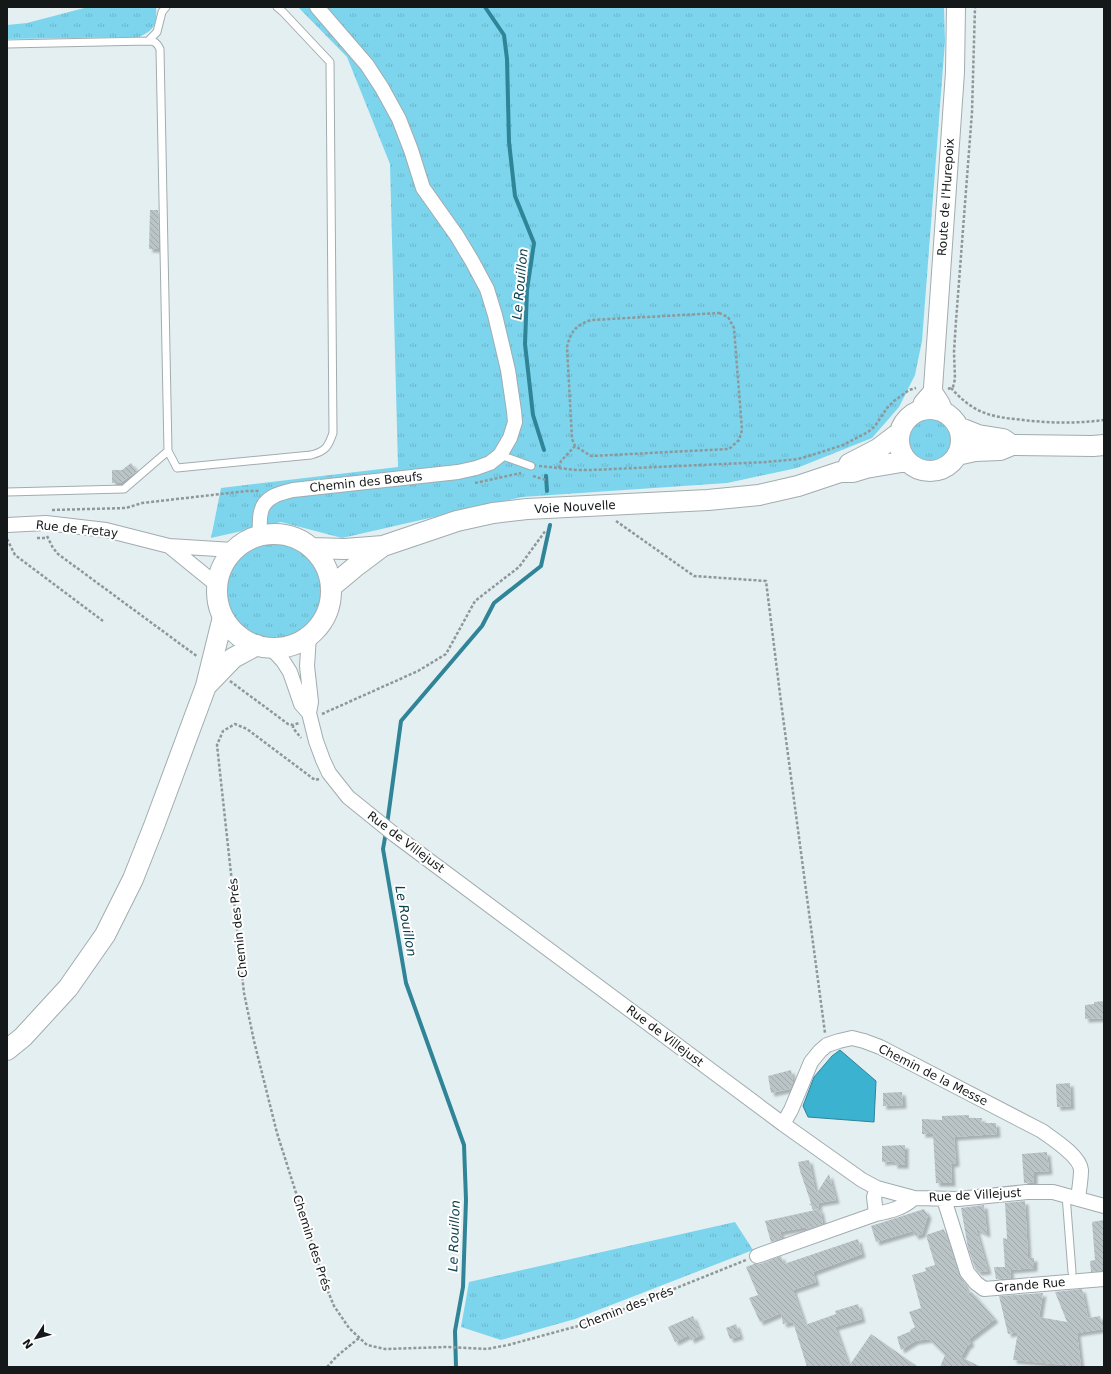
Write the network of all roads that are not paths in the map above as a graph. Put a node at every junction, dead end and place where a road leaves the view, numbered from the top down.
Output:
1 (166, 7) edge
2 (277, 7) edge
3 (317, 7) edge
4 (956, 7) edge
5 (148, 41) junction
6 (7, 44) edge
7 (933, 388) junction
8 (919, 411) junction
9 (952, 420) junction
10 (900, 433) junction
11 (1012, 445) junction
12 (1104, 445) edge
13 (168, 451) junction
14 (500, 455) junction
15 (958, 455) junction
16 (907, 461) junction
17 (529, 468) road end
18 (840, 472) junction
19 (7, 492) edge
20 (7, 525) edge
21 (260, 535) junction
22 (169, 546) junction
23 (383, 546) junction
24 (312, 548) junction
25 (233, 550) junction
26 (217, 586) junction
27 (331, 587) junction
28 (223, 617) junction
29 (309, 636) junction
30 (264, 646) junction
31 (206, 686) junction
32 (309, 713) junction
33 (7, 1050) edge
34 (783, 1124) junction
35 (877, 1188) junction
36 (1072, 1197) junction
37 (914, 1198) junction
38 (944, 1199) junction
39 (1104, 1206) edge
40 (876, 1214) junction
41 (757, 1256) road end
42 (1072, 1272) dead end
43 (1104, 1279) edge

1 - 5 lane
2 - 13 lane
3 - 14 street
4 - 7 street, Route de l'Hurepoix
5 - 6 lane
5 - 13 lane
7 - 8 street
7 - 9 street
8 - 9 main road
8 - 10 main road
9 - 11 main road
9 - 15 main road
10 - 16 main road
10 - 18 main road, Voie Nouvelle
11 - 12 main road
11 - 15 main road
13 - 19 lane
14 - 17 lane
14 - 21 street, Chemin des Bœufs
15 - 16 main road
16 - 18 main road, Voie Nouvelle
18 - 23 main road, Voie Nouvelle
20 - 22 street, Rue de Fretay
21 - 24 main road
21 - 25 main road
22 - 25 street, Rue de Fretay
22 - 26 street, Rue de Fretay
23 - 24 main road, Voie Nouvelle
23 - 27 main road
24 - 27 main road
25 - 26 main road
26 - 28 main road
27 - 29 main road
28 - 30 main road
28 - 31 main road
29 - 30 main road
29 - 32 street, Rue de Villejust
30 - 31 main road
30 - 32 street, Rue de Villejust
31 - 33 main road
32 - 34 street, Rue de Villejust
34 - 35 street, Rue de Villejust
34 - 36 street, Chemin de la Messe
35 - 37 street, Rue de Villejust
35 - 40 street
36 - 38 street, Rue de Villejust
36 - 39 street, Rue de Villejust
36 - 42 lane
37 - 38 street, Rue de Villejust
37 - 40 street
38 - 43 street, Grande Rue
40 - 41 street

